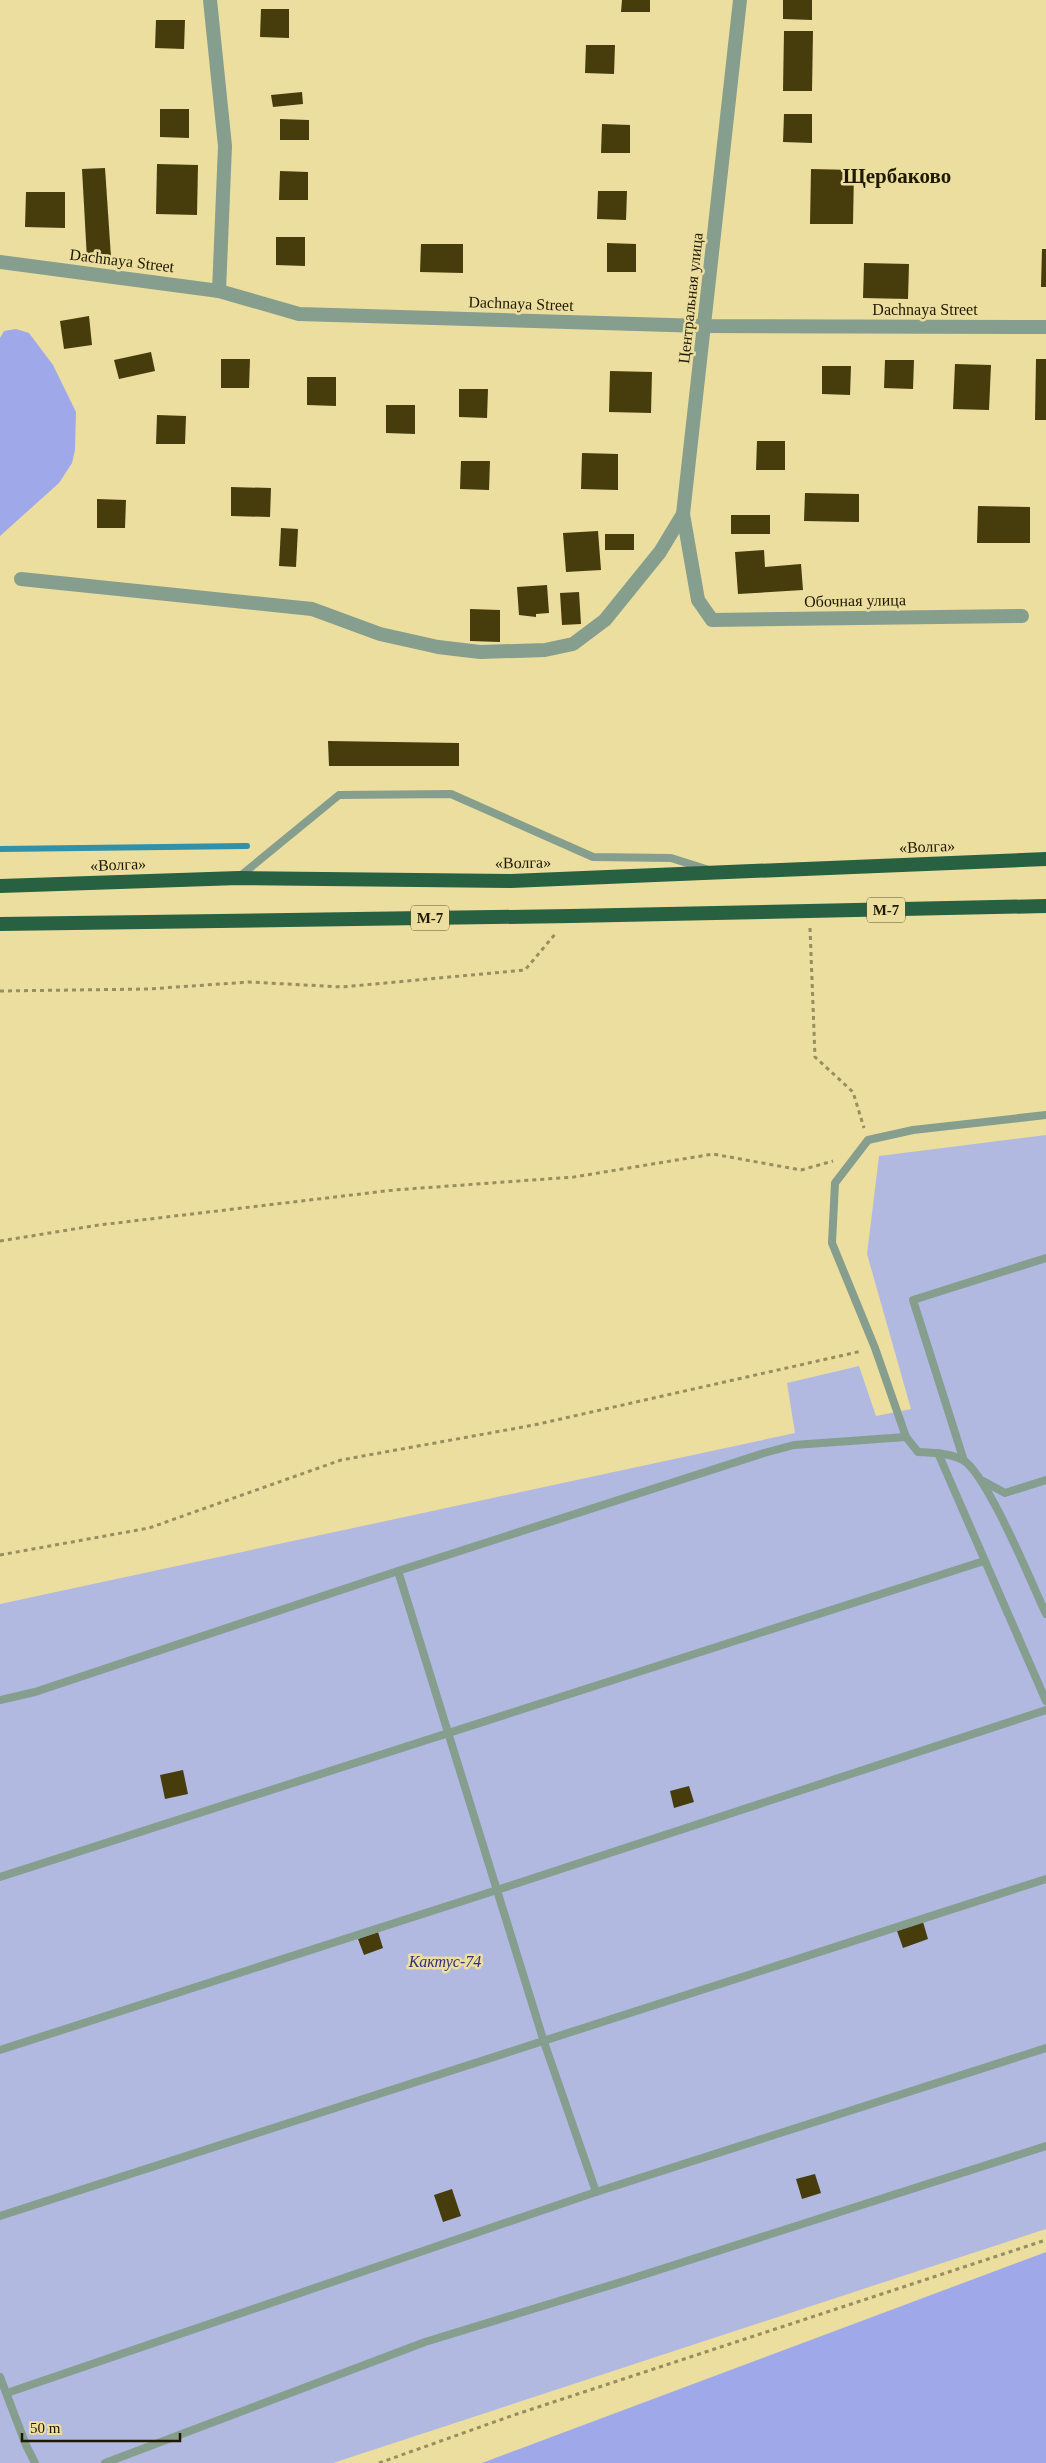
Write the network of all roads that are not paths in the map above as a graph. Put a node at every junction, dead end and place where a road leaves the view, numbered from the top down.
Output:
1 (210, 0) edge
2 (740, 0) edge
3 (0, 262) edge
4 (219, 291) junction
5 (704, 326) junction
6 (1046, 327) edge
7 (683, 514) junction
8 (21, 579) dead end
9 (698, 600) joint
10 (1022, 616) dead end
11 (1046, 859) edge
12 (713, 871) junction
13 (239, 878) junction
14 (0, 886) edge
15 (1046, 906) edge
16 (0, 924) edge
17 (1046, 1116) edge
18 (1046, 1258) edge
19 (906, 1437) junction
20 (938, 1453) junction
21 (964, 1460) junction
22 (1046, 1480) edge
23 (983, 1481) junction
24 (984, 1561) junction
25 (398, 1571) junction
26 (1046, 1614) edge
27 (0, 1700) edge
28 (1046, 1701) edge
29 (1046, 1710) edge
30 (448, 1733) junction
31 (0, 1877) edge
32 (1046, 1879) edge
33 (497, 1890) junction
34 (544, 2042) junction
35 (1046, 2048) edge
36 (0, 2050) edge
37 (1046, 2146) edge
38 (596, 2192) junction
39 (0, 2216) edge
40 (0, 2377) edge
41 (7, 2393) junction
42 (35, 2463) edge
43 (105, 2463) edge

1 - 4 street
2 - 5 street, Центральная улица
3 - 4 street, Dachnaya Street
4 - 5 street, Dachnaya Street
5 - 6 street, Dachnaya Street
5 - 7 street, Центральная улица
7 - 8 street
7 - 9 street, Центральная улица
9 - 10 street, Обочная улица
11 - 12 highway, «Волга»
12 - 13 highway, «Волга»
12 - 13 lane
13 - 14 highway, «Волга»
15 - 16 highway, М-7
17 - 19 lane
18 - 21 lane
19 - 20 lane
19 - 25 lane
20 - 21 lane
20 - 24 lane
21 - 23 lane
22 - 23 lane
23 - 26 lane
24 - 28 lane
24 - 30 lane
25 - 27 lane
25 - 30 lane
29 - 33 lane
30 - 31 lane
30 - 33 lane
32 - 34 lane
33 - 34 lane
33 - 36 lane
34 - 38 lane
34 - 39 lane
35 - 38 lane
37 - 43 lane
38 - 41 lane
40 - 41 lane
41 - 42 lane

